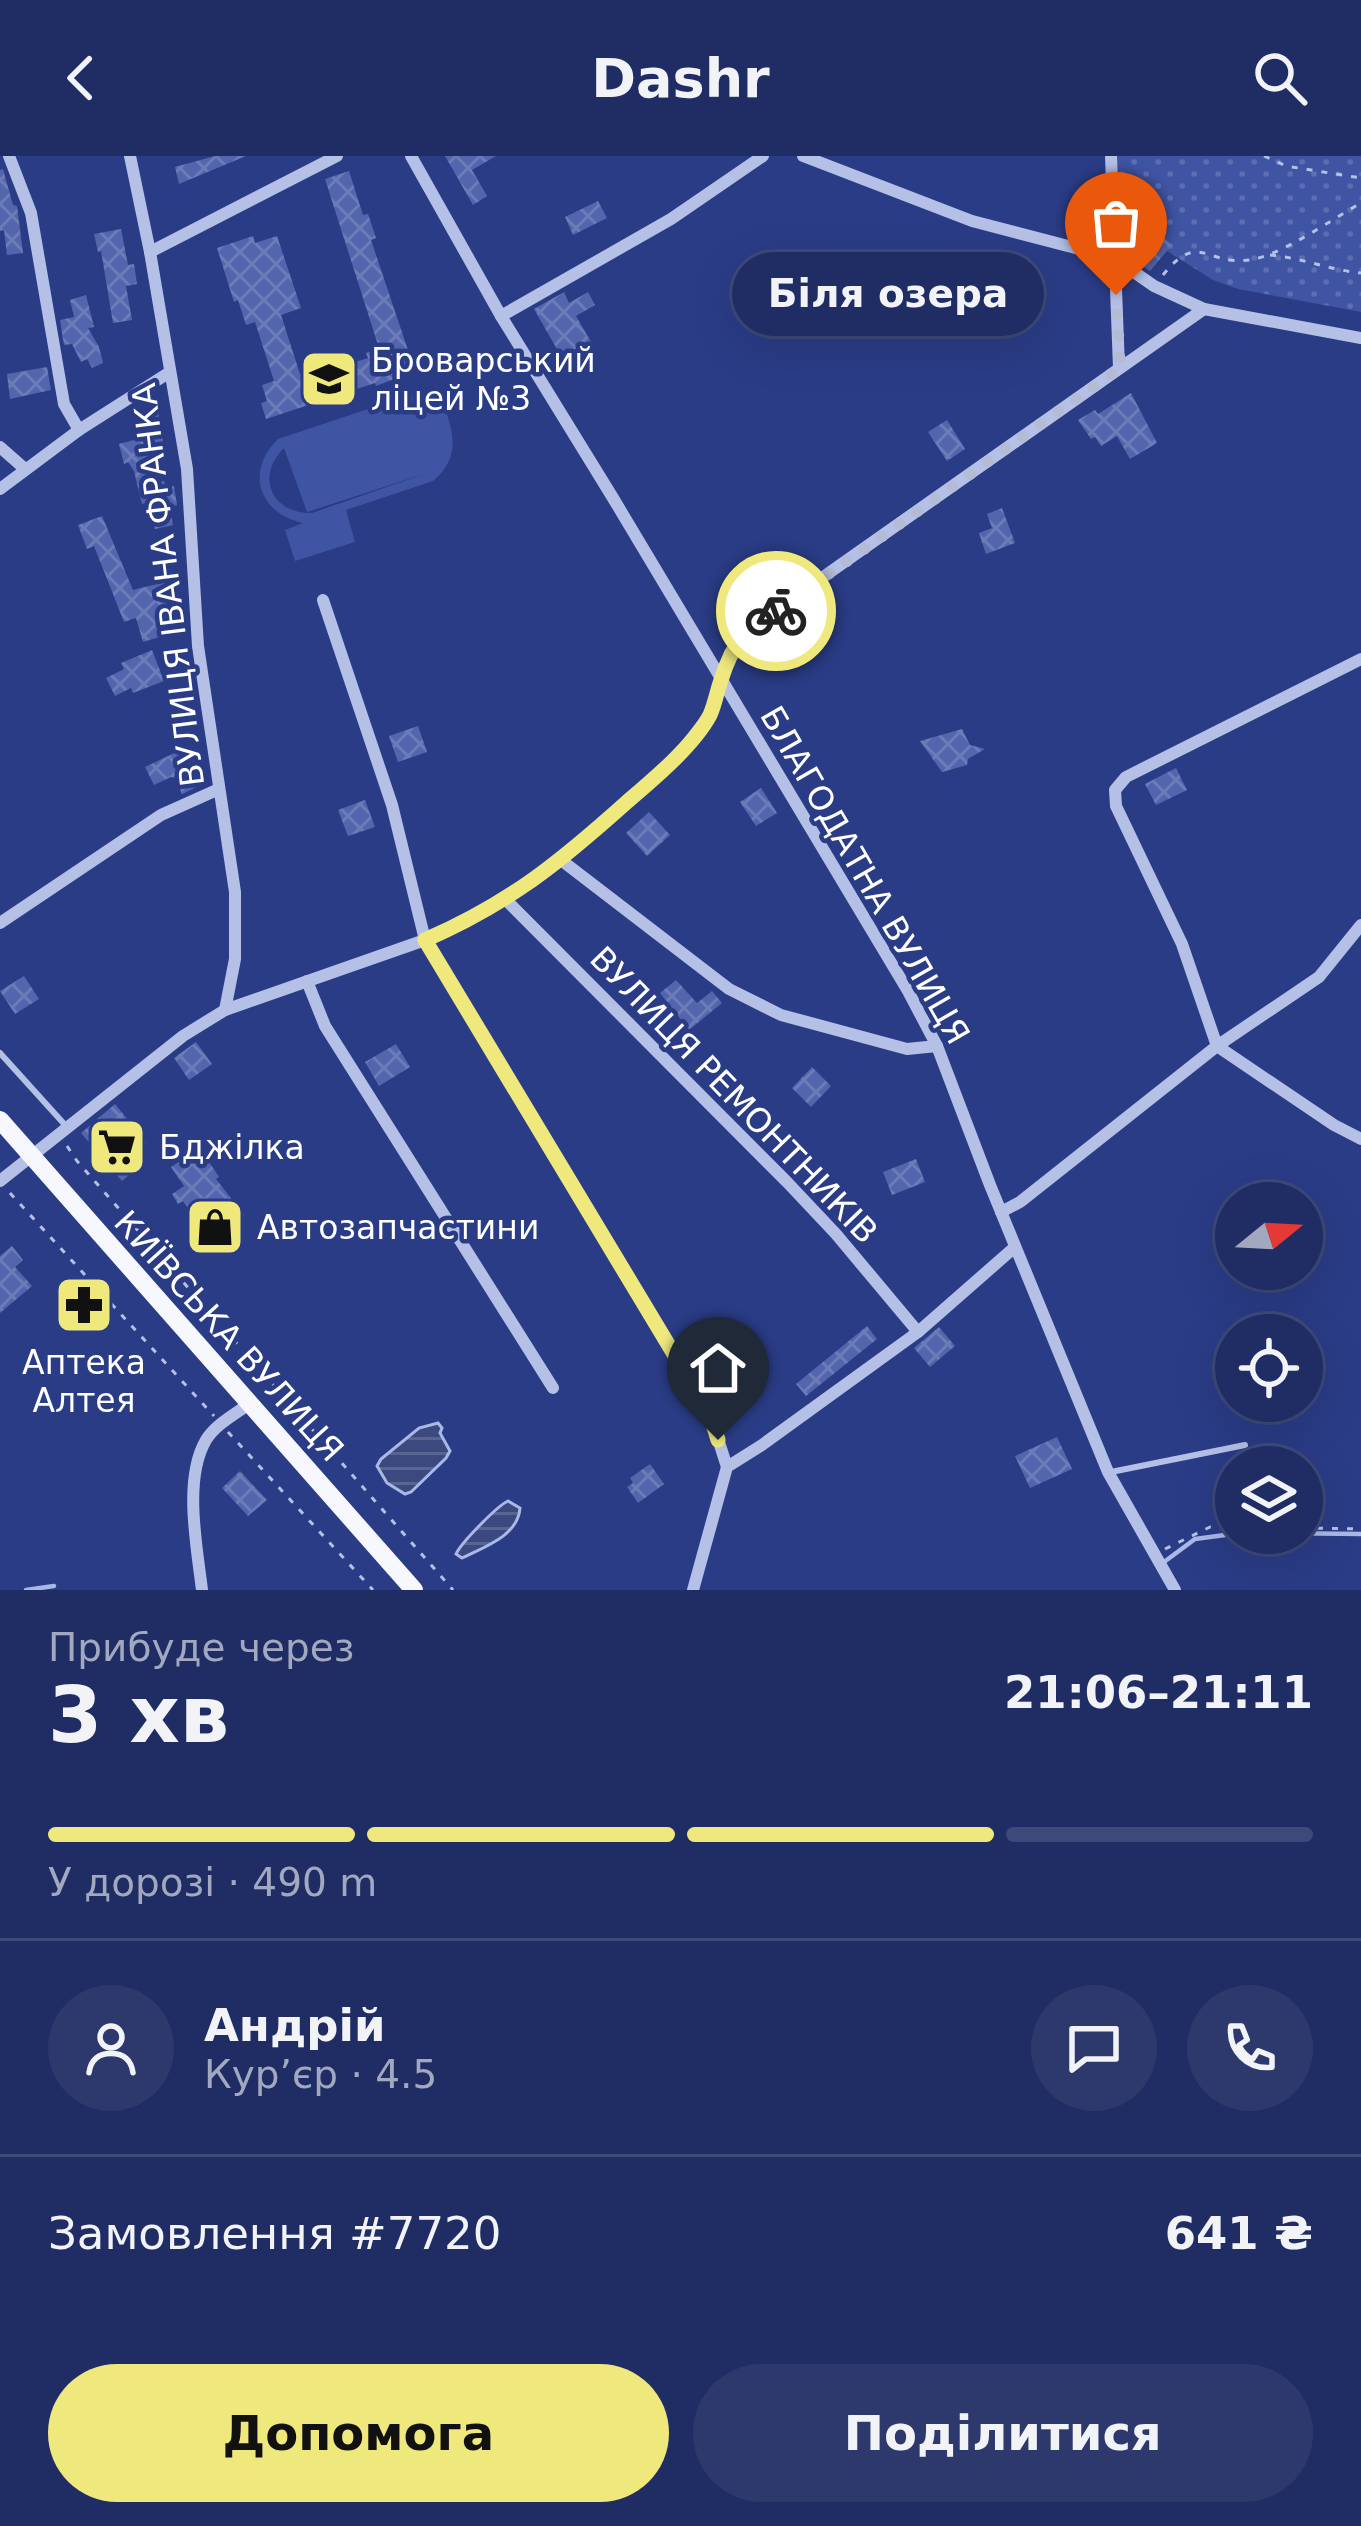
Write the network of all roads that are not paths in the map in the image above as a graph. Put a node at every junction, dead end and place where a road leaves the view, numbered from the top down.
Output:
1 (9, 156) edge
2 (130, 156) edge
3 (338, 156) edge
4 (411, 156) edge
5 (763, 156) edge
6 (803, 156) edge
7 (1111, 156) edge
8 (150, 252) junction
9 (1114, 258) junction
10 (1204, 310) junction
11 (501, 316) junction
12 (1361, 338) edge
13 (1120, 368) junction
14 (170, 372) junction
15 (79, 430) junction
16 (0, 447) edge
17 (25, 469) junction
18 (0, 489) edge
19 (323, 600) dead end
20 (1361, 659) edge
21 (721, 680) junction
22 (219, 789) junction
23 (561, 860) junction
24 (506, 900) junction
25 (0, 923) edge
26 (1361, 925) edge
27 (425, 940) junction
28 (308, 981) junction
29 (225, 1010) junction
30 (937, 1046) junction
31 (1217, 1046) junction
32 (0, 1053) edge
33 (0, 1120) edge
34 (64, 1131) junction
35 (1361, 1139) edge
36 (30, 1156) junction
37 (4, 1186) edge
38 (1001, 1212) junction
39 (1015, 1247) junction
40 (918, 1332) junction
41 (553, 1388) dead end
42 (249, 1404) junction
43 (1245, 1445) dead end
44 (727, 1467) junction
45 (1108, 1472) junction
46 (202, 1590) edge
47 (414, 1590) edge
48 (693, 1590) edge
49 (1175, 1590) edge

1 - 15 street
2 - 8 street, ВУЛИЦЯ ІВАНА ФРАНКА
3 - 8 street
4 - 11 street, БЛАГОДАТНА ВУЛИЦЯ
5 - 11 street
6 - 9 street
7 - 9 street
8 - 14 street, ВУЛИЦЯ ІВАНА ФРАНКА
9 - 10 street
9 - 13 street
10 - 12 street
10 - 13 street
11 - 21 street, БЛАГОДАТНА ВУЛИЦЯ
13 - 21 street
14 - 15 street
14 - 22 street, ВУЛИЦЯ ІВАНА ФРАНКА
15 - 17 street
16 - 17 street
17 - 18 street
19 - 27 street
20 - 31 street
21 - 23 street
21 - 30 street, БЛАГОДАТНА ВУЛИЦЯ
22 - 25 street
22 - 29 street, ВУЛИЦЯ ІВАНА ФРАНКА
23 - 24 street
23 - 30 street
24 - 27 street
24 - 40 street, ВУЛИЦЯ РЕМОНТНИКІВ
26 - 31 street
27 - 28 street
27 - 44 street
28 - 29 street
28 - 41 street
29 - 34 street
30 - 38 street, БЛАГОДАТНА ВУЛИЦЯ
31 - 35 street
31 - 38 street
32 - 34 lane
33 - 36 main road, КИЇВСЬКА ВУЛИЦЯ
34 - 36 street
36 - 37 street
36 - 42 main road, КИЇВСЬКА ВУЛИЦЯ
38 - 39 street, БЛАГОДАТНА ВУЛИЦЯ
39 - 40 street
39 - 45 street, БЛАГОДАТНА ВУЛИЦЯ
40 - 44 street
42 - 46 street
42 - 47 main road, КИЇВСЬКА ВУЛИЦЯ
43 - 45 lane
44 - 48 street
45 - 49 street, БЛАГОДАТНА ВУЛИЦЯ

